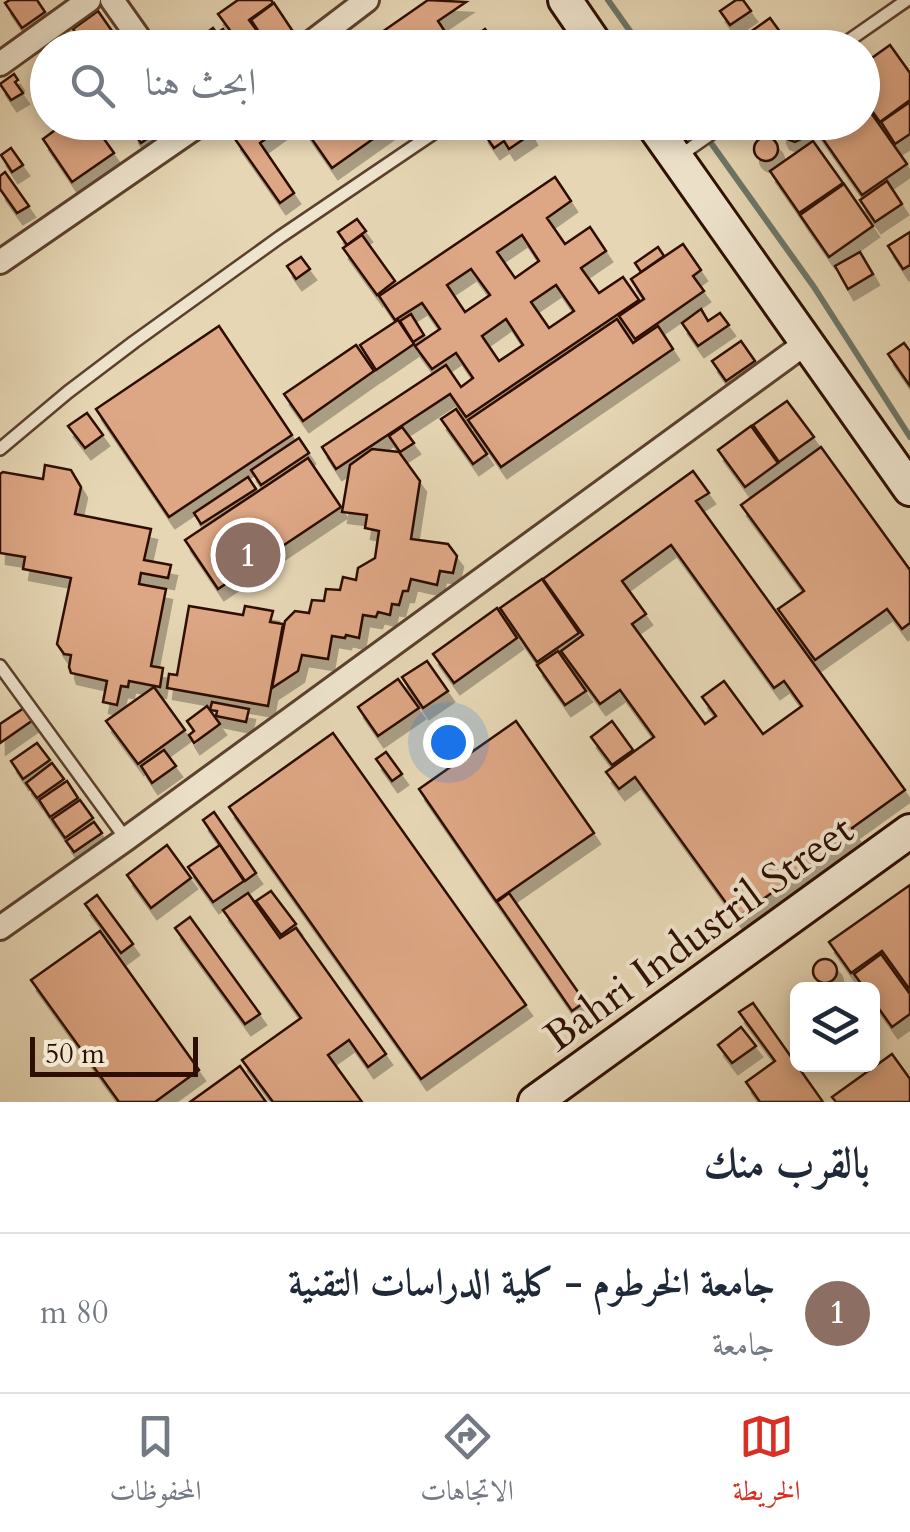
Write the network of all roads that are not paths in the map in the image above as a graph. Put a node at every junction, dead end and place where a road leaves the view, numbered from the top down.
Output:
1 (89, 0) edge
2 (112, 0) edge
3 (368, 0) edge
4 (907, 0) edge
5 (47, 30) edge
6 (133, 30) edge
7 (328, 30) edge
8 (864, 30) edge
9 (30, 42) edge
10 (0, 64) edge
11 (176, 140) edge
12 (423, 140) edge
13 (673, 140) edge
14 (703, 140) edge
15 (687, 151) junction
16 (0, 262) edge
17 (806, 343) junction
18 (0, 449) edge
19 (909, 486) edge
20 (0, 666) edge
21 (910, 831) edge
22 (126, 839) junction
23 (0, 928) edge
24 (535, 1102) edge

1 - 5 street
2 - 6 street
3 - 7 street
4 - 8 lane
9 - 10 street
11 - 16 street
12 - 18 lane
13 - 15 street
14 - 15 lane
15 - 17 street
17 - 19 street
17 - 22 street
20 - 22 lane
21 - 24 street, Bahri Industril Street
22 - 23 street

